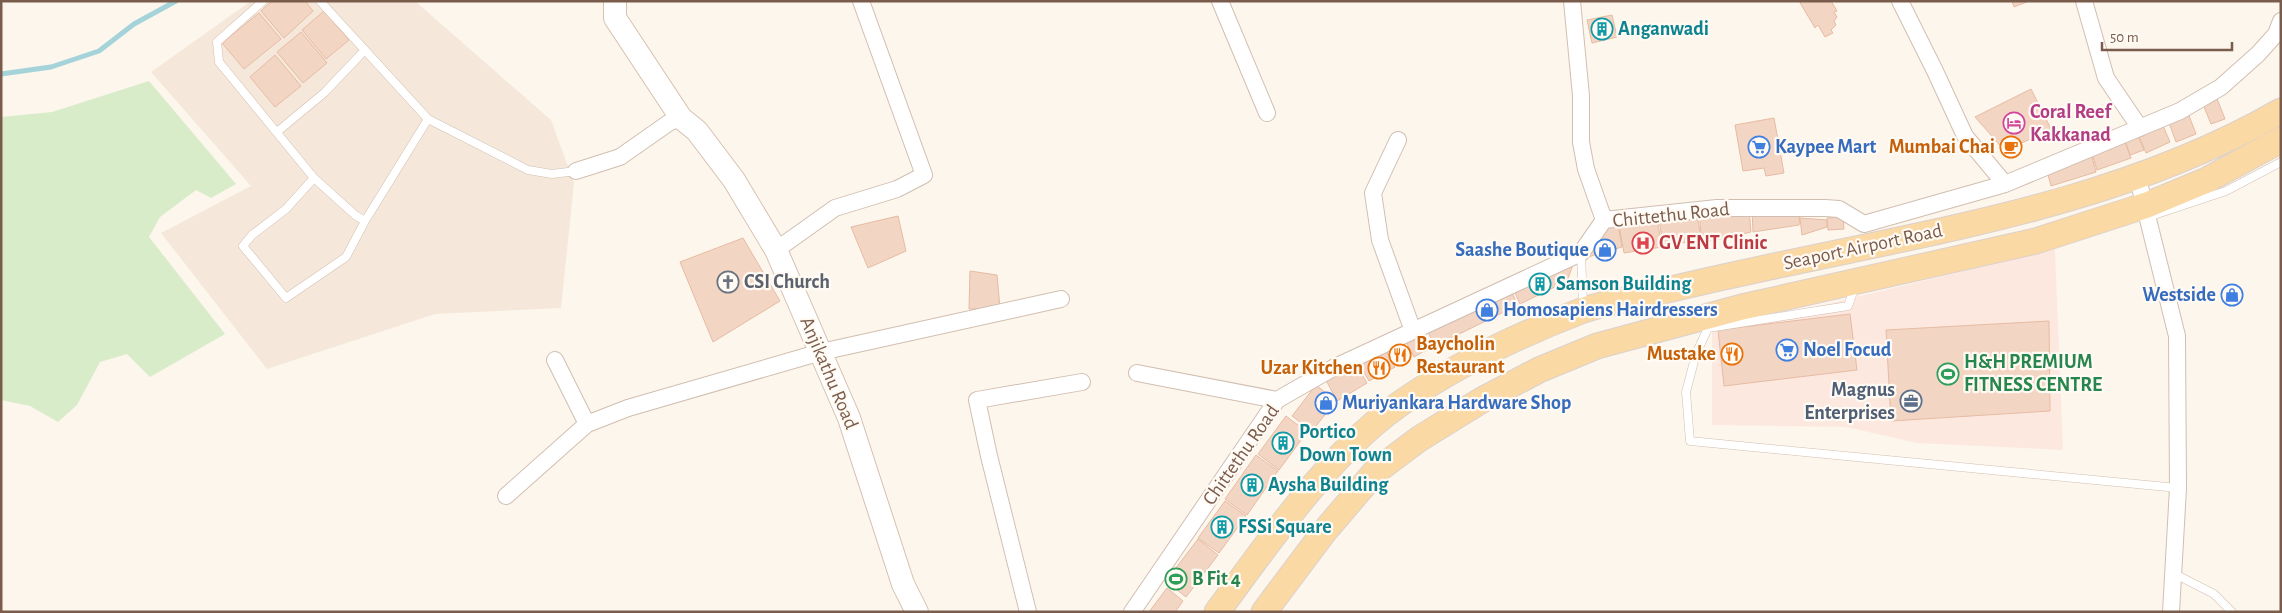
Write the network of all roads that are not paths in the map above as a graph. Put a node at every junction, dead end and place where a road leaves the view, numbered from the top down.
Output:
1 (263, 1) edge
2 (320, 1) edge
3 (616, 1) edge
4 (861, 1) edge
5 (1220, 1) edge
6 (1572, 1) edge
7 (1900, 1) edge
8 (2084, 1) edge
9 (2281, 21) edge
10 (365, 50) junction
11 (2281, 111) edge
12 (1267, 113) dead end
13 (681, 118) junction
14 (428, 119) junction
15 (2140, 128) junction
16 (277, 132) junction
17 (1398, 140) dead end
18 (2281, 140) edge
19 (2281, 162) edge
20 (576, 171) joint
21 (2138, 176) junction
22 (314, 178) junction
23 (2005, 184) junction
24 (2148, 210) junction
25 (1604, 220) junction
26 (365, 221) junction
27 (1866, 235) junction
28 (776, 250) junction
29 (1581, 253) junction
30 (1865, 279) junction
31 (1062, 299) dead end
32 (1583, 310) junction
33 (1413, 331) junction
34 (821, 352) junction
35 (555, 360) dead end
36 (1137, 373) dead end
37 (1082, 382) dead end
38 (1277, 400) junction
39 (587, 424) junction
40 (2178, 488) junction
41 (506, 496) dead end
42 (2173, 574) junction
43 (917, 612) edge
44 (1028, 612) edge
45 (1132, 612) edge
46 (1217, 612) edge
47 (1264, 612) edge
48 (2171, 612) edge
49 (2232, 612) edge

1 - 16 lane
2 - 10 lane
3 - 13 street, Anjikathu Road
4 - 28 street
5 - 12 street
6 - 25 street
7 - 23 street
8 - 15 street
9 - 15 street
10 - 14 lane
10 - 16 lane
11 - 21 main road, Seaport Airport Road
13 - 20 street
13 - 28 street, Anjikathu Road
14 - 20 lane
14 - 26 lane
15 - 23 street
16 - 22 lane
17 - 33 street
18 - 24 main road
19 - 24 lane
21 - 24 street
21 - 27 main road, Seaport Airport Road
22 - 26 lane
22 - 26 lane
23 - 27 street
24 - 30 main road
24 - 40 street
25 - 27 street, Chittethu Road
25 - 29 street, Chittethu Road
27 - 30 main road
27 - 32 main road, Seaport Airport Road
28 - 34 street, Anjikathu Road
29 - 32 lane
29 - 33 street, Chittethu Road
30 - 40 lane
30 - 47 main road
31 - 34 street
32 - 46 main road, Seaport Airport Road
33 - 38 street, Chittethu Road
34 - 39 street
34 - 43 street, Anjikathu Road
35 - 39 street
36 - 38 street
37 - 44 street
38 - 45 street, Chittethu Road
39 - 41 street
40 - 42 street
42 - 48 street
42 - 49 lane

